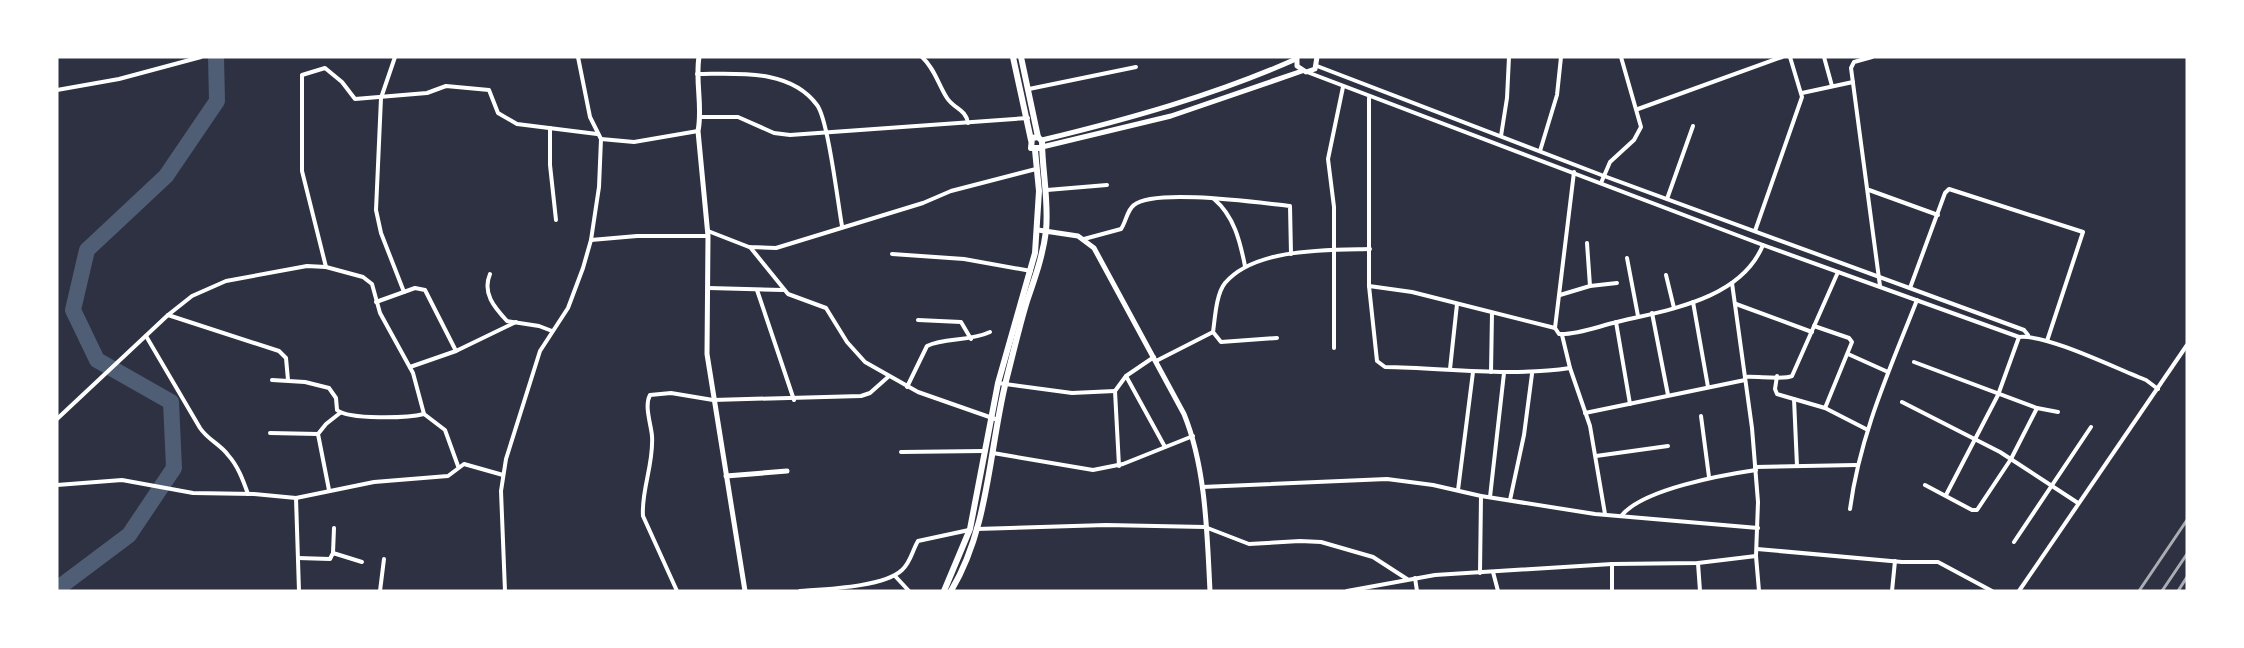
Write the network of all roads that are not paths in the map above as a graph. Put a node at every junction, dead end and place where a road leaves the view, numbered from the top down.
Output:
1 (201, 57) edge
2 (395, 57) edge
3 (578, 57) edge
4 (699, 57) edge
5 (922, 57) edge
6 (1013, 57) edge
7 (1021, 57) edge
8 (1317, 57) edge
9 (1509, 57) edge
10 (1561, 57) edge
11 (1621, 57) edge
12 (1782, 57) edge
13 (1790, 57) edge
14 (1824, 57) edge
15 (1872, 57) edge
16 (1297, 58) edge
17 (1776, 58) edge
18 (1858, 59) edge
19 (1317, 66) junction
20 (1136, 67) dead end
21 (1304, 71) junction
22 (697, 74) junction
23 (1852, 82) junction
24 (1833, 86) junction
25 (1343, 87) junction
26 (1029, 89) junction
27 (57, 90) edge
28 (1802, 93) junction
29 (381, 98) junction
30 (1370, 98) junction
31 (1638, 110) junction
32 (701, 117) junction
33 (1028, 118) junction
34 (969, 124) junction
35 (1693, 126) dead end
36 (550, 128) junction
37 (698, 131) junction
38 (825, 131) junction
39 (597, 134) junction
40 (1501, 136) junction
41 (601, 139) junction
42 (1038, 144) junction
43 (1540, 151) junction
44 (1038, 169) junction
45 (1574, 172) junction
46 (1604, 176) junction
47 (1601, 183) junction
48 (1107, 185) dead end
49 (1047, 190) junction
50 (1869, 190) junction
51 (1214, 198) junction
52 (1667, 199) junction
53 (1938, 215) junction
54 (556, 220) dead end
55 (842, 226) junction
56 (1038, 230) junction
57 (1046, 231) junction
58 (1755, 231) junction
59 (708, 234) junction
60 (1084, 239) junction
61 (591, 240) junction
62 (1587, 243) dead end
63 (1763, 245) junction
64 (749, 247) junction
65 (1370, 249) junction
66 (1332, 250) junction
67 (892, 254) dead end
68 (1291, 255) junction
69 (1628, 258) dead end
70 (326, 267) junction
71 (1245, 267) junction
72 (1031, 272) junction
73 (1838, 272) junction
74 (489, 274) dead end
75 (1666, 274) dead end
76 (1879, 276) junction
77 (1617, 283) dead end
78 (1732, 283) junction
79 (1369, 286) junction
80 (1590, 286) junction
81 (1880, 286) junction
82 (709, 288) junction
83 (1910, 288) junction
84 (757, 290) junction
85 (784, 290) junction
86 (404, 292) junction
87 (1560, 295) junction
88 (1917, 300) junction
89 (376, 302) junction
90 (1693, 302) junction
91 (1457, 304) junction
92 (1736, 304) junction
93 (1674, 308) junction
94 (1492, 313) junction
95 (1652, 313) junction
96 (168, 315) junction
97 (1638, 316) junction
98 (918, 320) dead end
99 (516, 322) junction
100 (1616, 322) junction
101 (1814, 326) junction
102 (1555, 328) junction
103 (1016, 329) junction
104 (552, 331) junction
105 (990, 332) dead end
106 (1213, 332) junction
107 (1812, 332) junction
108 (1562, 334) junction
109 (146, 336) junction
110 (2029, 336) junction
111 (2019, 337) junction
112 (1277, 338) dead end
113 (970, 339) junction
114 (2047, 341) junction
115 (2187, 345) edge
116 (1334, 348) dead end
117 (456, 351) junction
118 (1848, 354) junction
119 (1155, 359) junction
120 (1914, 362) dead end
121 (410, 367) junction
122 (1570, 368) junction
123 (1449, 369) junction
124 (1473, 372) junction
125 (1491, 372) junction
126 (1888, 372) junction
127 (1504, 373) junction
128 (1532, 374) junction
129 (1126, 376) junction
130 (1777, 376) junction
131 (888, 377) junction
132 (1745, 379) junction
133 (272, 380) dead end
134 (288, 380) junction
135 (1002, 384) junction
136 (907, 387) junction
137 (1708, 387) junction
138 (2158, 389) junction
139 (1115, 391) junction
140 (1998, 394) junction
141 (1668, 395) junction
142 (1794, 399) junction
143 (714, 400) junction
144 (794, 400) junction
145 (1902, 402) dead end
146 (1630, 404) junction
147 (1825, 408) junction
148 (2037, 408) junction
149 (2058, 412) dead end
150 (340, 413) junction
151 (1586, 413) junction
152 (424, 414) junction
153 (1701, 416) dead end
154 (990, 418) junction
155 (57, 419) edge
156 (998, 420) junction
157 (2091, 428) dead end
158 (1866, 429) junction
159 (270, 433) dead end
160 (318, 434) junction
161 (1193, 436) junction
162 (1974, 438) junction
163 (1668, 446) dead end
164 (1165, 447) junction
165 (983, 451) junction
166 (901, 452) dead end
167 (992, 453) junction
168 (1596, 456) junction
169 (2011, 459) junction
170 (1856, 465) junction
171 (459, 466) junction
172 (1119, 466) junction
173 (1797, 466) junction
174 (1755, 468) junction
175 (787, 471) dead end
176 (503, 475) junction
177 (726, 476) junction
178 (1709, 477) junction
179 (57, 485) edge
180 (1925, 485) dead end
181 (2051, 485) junction
182 (1202, 487) junction
183 (329, 490) junction
184 (1458, 490) junction
185 (248, 494) junction
186 (1946, 495) junction
187 (1481, 496) junction
188 (1490, 497) junction
189 (296, 498) junction
190 (1510, 500) junction
191 (2078, 503) junction
192 (1850, 509) dead end
193 (1605, 514) junction
194 (1622, 516) junction
195 (1204, 527) junction
196 (334, 528) dead end
197 (1758, 528) junction
198 (974, 529) junction
199 (2014, 542) dead end
200 (1757, 549) junction
201 (333, 553) junction
202 (1756, 556) junction
203 (298, 558) junction
204 (384, 559) dead end
205 (1894, 561) junction
206 (362, 562) dead end
207 (1698, 563) junction
208 (1612, 564) junction
209 (1493, 572) junction
210 (1480, 573) junction
211 (895, 576) junction
212 (1415, 578) junction
213 (1407, 579) junction
214 (1373, 589) edge
215 (299, 591) edge
216 (382, 591) edge
217 (505, 591) edge
218 (677, 591) edge
219 (745, 591) edge
220 (801, 591) edge
221 (909, 591) edge
222 (944, 591) edge
223 (951, 591) edge
224 (1210, 591) edge
225 (1347, 591) edge
226 (1417, 591) edge
227 (1498, 591) edge
228 (1612, 591) edge
229 (1700, 591) edge
230 (1759, 591) edge
231 (1892, 591) edge
232 (1992, 591) edge
233 (2019, 591) edge

1 - 27 street
2 - 29 street
3 - 39 street
4 - 22 street
5 - 34 street
6 - 33 main road
7 - 26 main road
8 - 19 street
9 - 40 street
10 - 43 street
11 - 31 street
12 - 17 street
13 - 28 street
14 - 24 street
15 - 18 street
16 - 21 street
16 - 42 street
17 - 31 street
18 - 23 street
19 - 21 street
19 - 40 street
20 - 26 street
21 - 25 street
21 - 42 street
22 - 32 street
22 - 38 street
23 - 24 street
23 - 50 street
24 - 28 street
25 - 30 street
25 - 66 street
26 - 42 main road
28 - 58 street
29 - 36 street
29 - 70 street
29 - 86 street
30 - 45 street
30 - 65 street
31 - 46 street
32 - 37 street
32 - 38 street
33 - 34 street
33 - 42 main road
34 - 38 street
35 - 52 street
36 - 39 street
36 - 54 street
37 - 41 street
37 - 59 street
38 - 55 street
39 - 41 street
40 - 43 street
41 - 61 street
42 - 44 main road
42 - 49 main road
43 - 46 street
44 - 55 street
44 - 56 main road
45 - 47 street
45 - 87 street
46 - 47 street
46 - 52 street
47 - 63 street
48 - 49 street
49 - 57 main road
50 - 53 street
50 - 76 street
51 - 60 street
51 - 68 street
51 - 71 street
52 - 58 street
53 - 83 street
53 - 114 street
55 - 64 street
56 - 57 street
56 - 72 main road
57 - 60 street
57 - 103 main road
58 - 76 street
59 - 61 street
59 - 64 street
59 - 82 street
60 - 119 street
61 - 104 street
62 - 80 street
63 - 73 street
63 - 78 street
64 - 85 street
65 - 66 street
65 - 79 street
66 - 68 street
66 - 116 street
67 - 72 street
68 - 71 street
69 - 97 street
70 - 89 street
70 - 96 street
71 - 106 street
72 - 103 main road
73 - 81 street
73 - 101 street
74 - 99 street
75 - 93 street
76 - 81 street
76 - 83 street
77 - 80 street
78 - 90 street
78 - 92 street
79 - 91 street
79 - 123 street
80 - 87 street
81 - 88 street
82 - 84 street
82 - 143 street
83 - 110 street
84 - 85 street
84 - 144 street
85 - 131 street
86 - 89 street
86 - 117 street
87 - 102 street
88 - 111 street
88 - 126 street
89 - 121 street
90 - 93 street
90 - 137 street
91 - 94 street
91 - 123 street
92 - 107 street
92 - 132 street
93 - 95 street
94 - 102 street
94 - 125 street
95 - 97 street
95 - 141 street
96 - 109 street
96 - 134 street
97 - 100 street
98 - 113 street
99 - 104 street
99 - 117 street
100 - 108 street
100 - 146 street
101 - 107 street
101 - 118 street
102 - 108 street
103 - 135 main road
104 - 176 street
105 - 113 street
106 - 112 street
106 - 119 street
107 - 130 street
108 - 122 street
109 - 155 street
109 - 185 street
110 - 111 street
110 - 114 street
111 - 140 street
113 - 136 street
114 - 138 street
115 - 138 street
117 - 121 street
118 - 126 street
118 - 147 street
119 - 129 street
119 - 161 street
120 - 140 street
121 - 152 street
122 - 128 street
122 - 151 street
123 - 124 street
124 - 125 street
124 - 184 street
125 - 127 street
126 - 158 street
127 - 128 street
127 - 188 street
128 - 190 street
129 - 139 street
129 - 164 street
130 - 132 street
130 - 142 street
131 - 136 street
131 - 144 street
132 - 137 street
132 - 174 street
133 - 134 street
134 - 150 street
135 - 139 street
135 - 154 main road
135 - 156 main road
136 - 154 street
137 - 141 street
138 - 191 street
139 - 172 street
140 - 148 street
140 - 162 street
141 - 146 street
142 - 147 street
142 - 173 street
143 - 144 street
143 - 177 street
143 - 218 street
145 - 162 street
146 - 151 street
147 - 158 street
148 - 149 street
148 - 169 street
150 - 152 street
150 - 160 street
151 - 168 street
152 - 171 street
153 - 178 street
154 - 156 street
154 - 165 main road
156 - 167 main road
157 - 181 street
158 - 170 street
159 - 160 street
160 - 183 street
161 - 164 street
161 - 182 street
162 - 169 street
162 - 186 street
163 - 168 street
164 - 172 street
165 - 166 street
165 - 198 main road
167 - 172 street
167 - 198 main road
168 - 193 street
169 - 181 street
169 - 186 street
170 - 173 street
170 - 192 street
171 - 176 street
171 - 183 street
173 - 174 street
174 - 178 street
174 - 197 street
175 - 177 street
176 - 217 street
177 - 219 street
178 - 194 street
179 - 185 street
180 - 186 street
181 - 191 street
181 - 199 street
182 - 184 street
182 - 195 street
183 - 189 street
184 - 187 street
185 - 189 street
187 - 188 street
187 - 210 street
188 - 190 street
189 - 203 street
190 - 193 street
191 - 233 street
193 - 194 street
194 - 197 street
195 - 198 street
195 - 213 street
195 - 224 street
196 - 201 street
197 - 200 street
198 - 211 street
198 - 222 main road
198 - 223 main road
200 - 202 street
200 - 205 street
201 - 203 street
201 - 206 street
202 - 207 street
202 - 230 street
203 - 215 street
204 - 216 street
205 - 231 street
205 - 232 street
207 - 208 street
207 - 229 street
208 - 209 street
208 - 228 street
209 - 210 street
209 - 227 street
210 - 212 street
211 - 220 street
211 - 221 street
212 - 213 street
212 - 226 street
213 - 214 street
214 - 225 street

